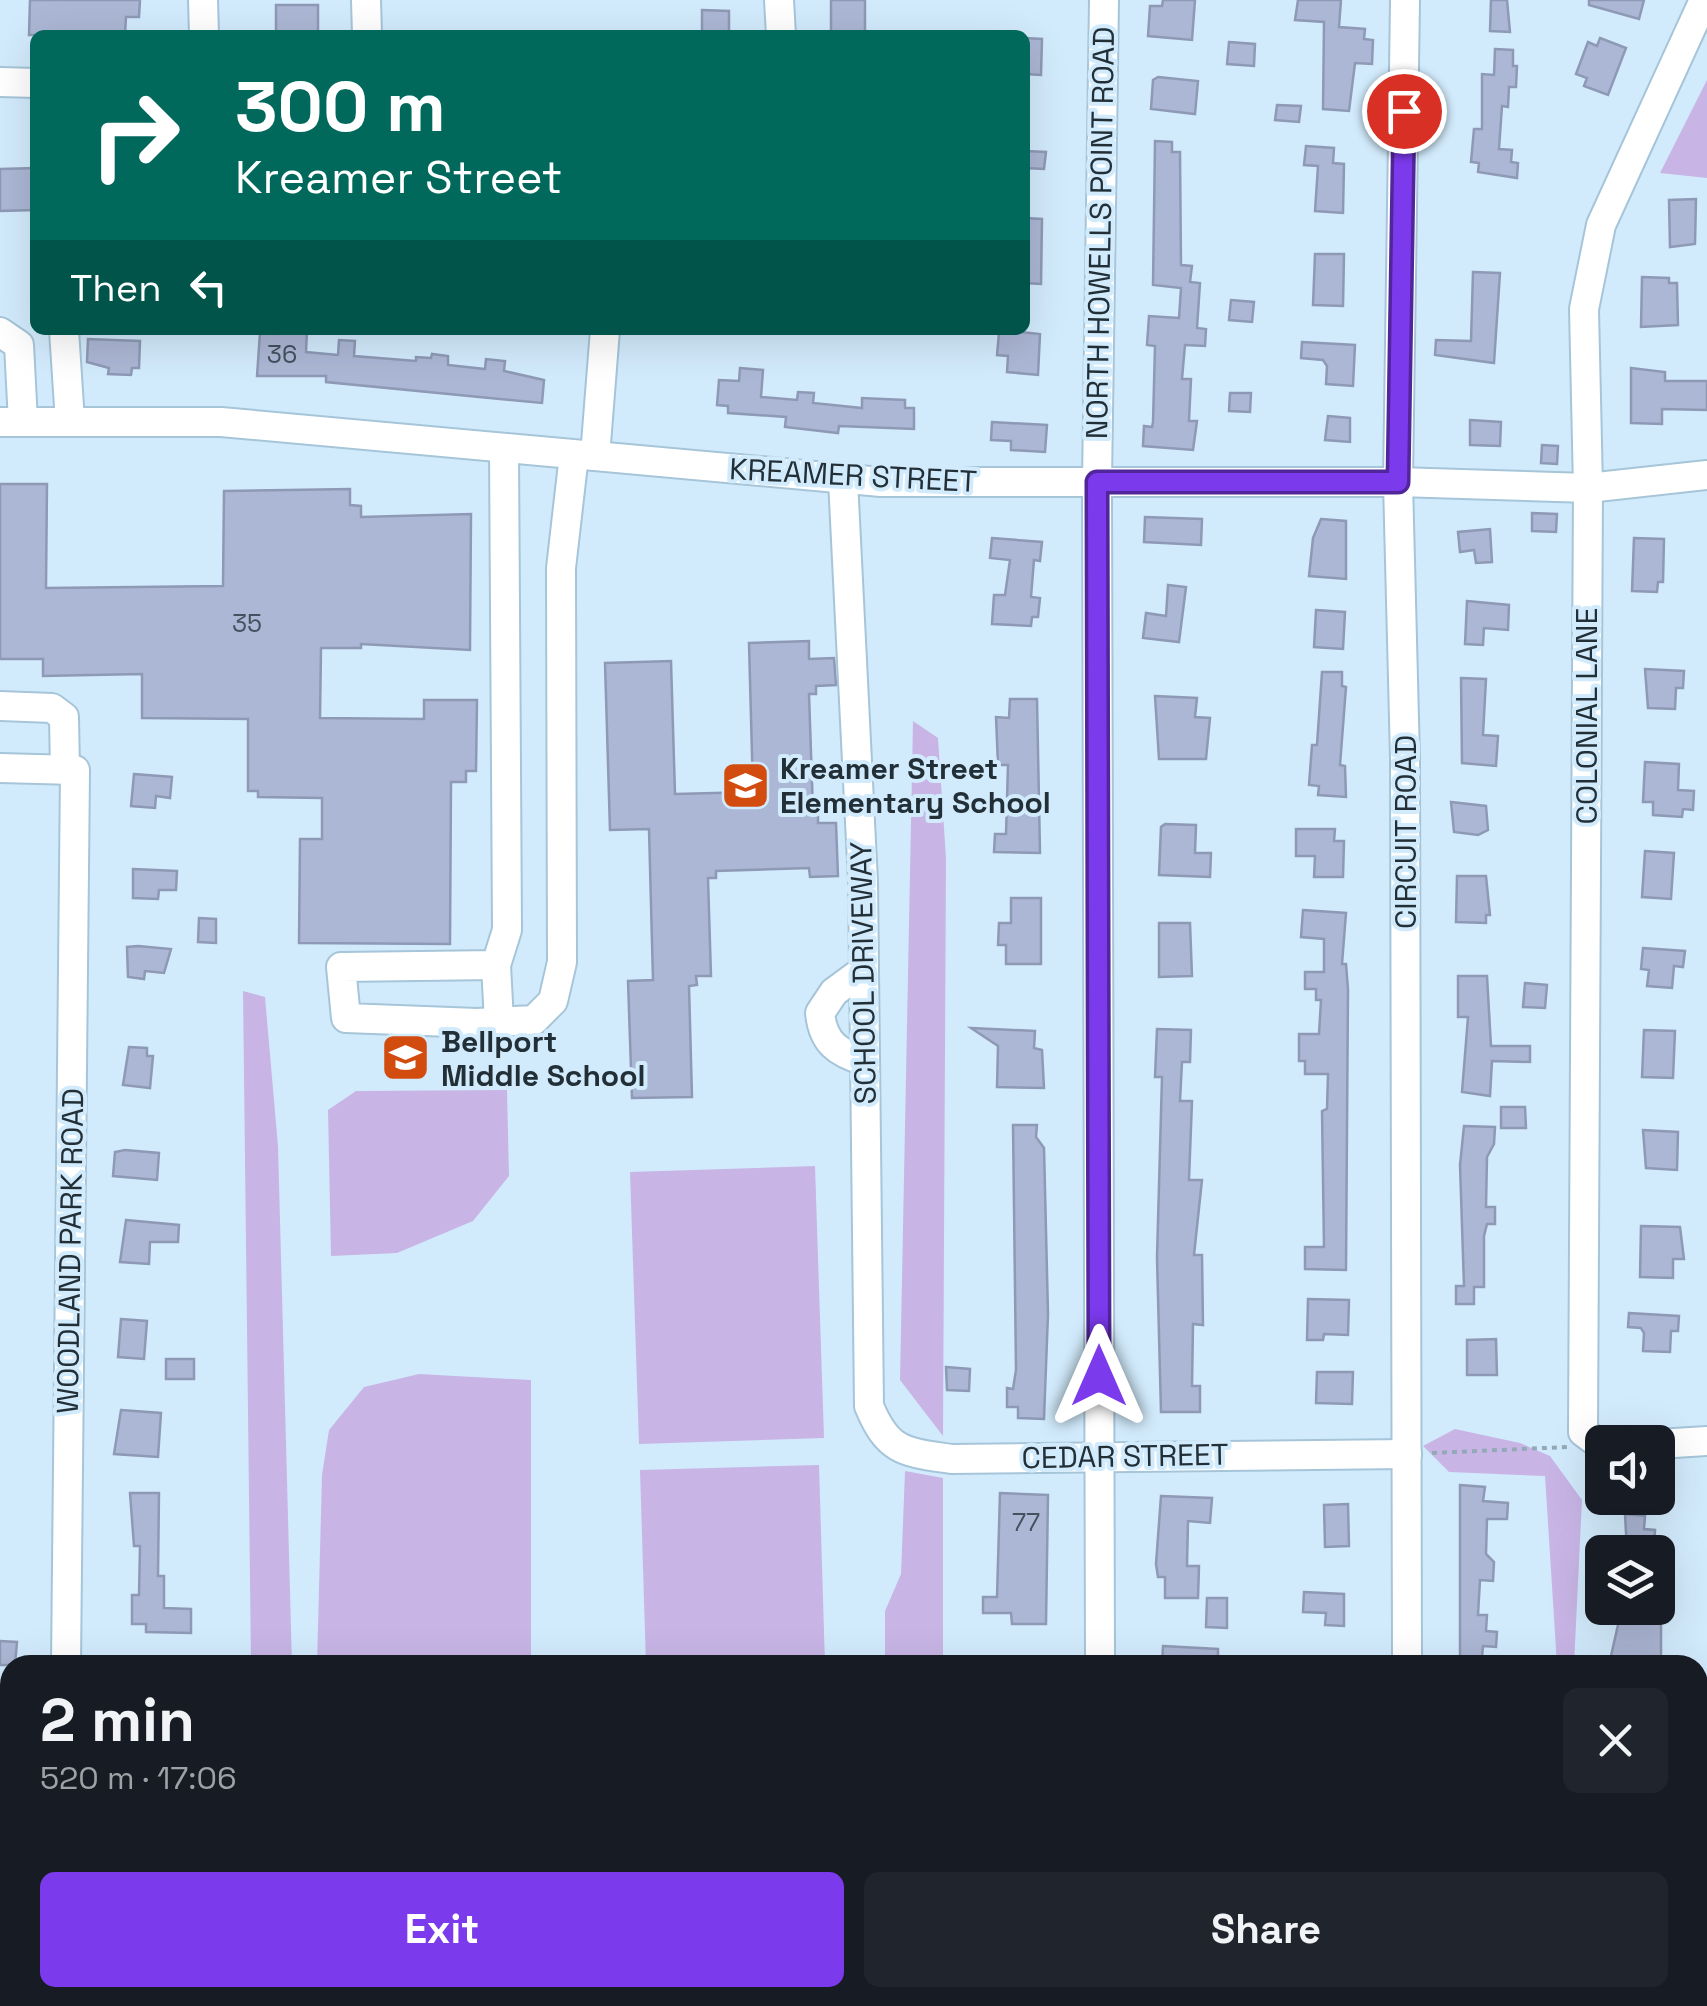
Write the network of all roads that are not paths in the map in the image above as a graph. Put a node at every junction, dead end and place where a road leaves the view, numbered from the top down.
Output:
1 (203, 0) edge
2 (366, 0) edge
3 (779, 0) edge
4 (1104, 0) edge
5 (1405, 0) edge
6 (1704, 0) edge
7 (204, 30) edge
8 (367, 30) edge
9 (780, 30) edge
10 (0, 82) edge
11 (30, 83) edge
12 (0, 332) edge
13 (64, 335) edge
14 (604, 335) edge
15 (12, 422) edge
16 (70, 422) junction
17 (504, 448) junction
18 (585, 455) junction
19 (1707, 475) edge
20 (843, 480) junction
21 (1097, 482) junction
22 (1398, 482) junction
23 (1588, 488) junction
24 (0, 706) edge
25 (0, 768) edge
26 (64, 770) junction
27 (496, 965) junction
28 (864, 970) junction
29 (499, 1022) junction
30 (865, 1062) junction
31 (868, 1406) joint
32 (1585, 1434) edge
33 (1707, 1441) edge
34 (1675, 1443) edge
35 (1407, 1454) junction
36 (1100, 1455) junction
37 (66, 1655) edge
38 (1100, 1655) edge
39 (1407, 1655) edge

1 - 7 street
2 - 8 street
3 - 9 street
4 - 21 street, NORTH HOWELLS POINT ROAD
5 - 22 street, CIRCUIT ROAD
6 - 23 street, COLONIAL LANE
10 - 11 street
12 - 15 street
13 - 16 street
14 - 18 street
15 - 16 street, KREAMER STREET
16 - 17 street, KREAMER STREET
17 - 18 street, KREAMER STREET
17 - 27 street
18 - 20 street, KREAMER STREET
18 - 29 street
19 - 23 street, KREAMER STREET
20 - 21 street, KREAMER STREET
20 - 28 street, SCHOOL DRIVEWAY
21 - 22 street, KREAMER STREET
21 - 36 street, NORTH HOWELLS POINT ROAD
22 - 23 street, KREAMER STREET
22 - 35 street, CIRCUIT ROAD
23 - 32 street, COLONIAL LANE
24 - 26 street
25 - 26 street
26 - 37 street, WOODLAND PARK ROAD
27 - 29 street
27 - 29 street
28 - 30 street, SCHOOL DRIVEWAY
28 - 30 street
30 - 31 street, SCHOOL DRIVEWAY
31 - 36 street, CEDAR STREET
33 - 34 street
35 - 36 street, CEDAR STREET
35 - 39 street, CIRCUIT ROAD
36 - 38 street, NORTH HOWELLS POINT ROAD

